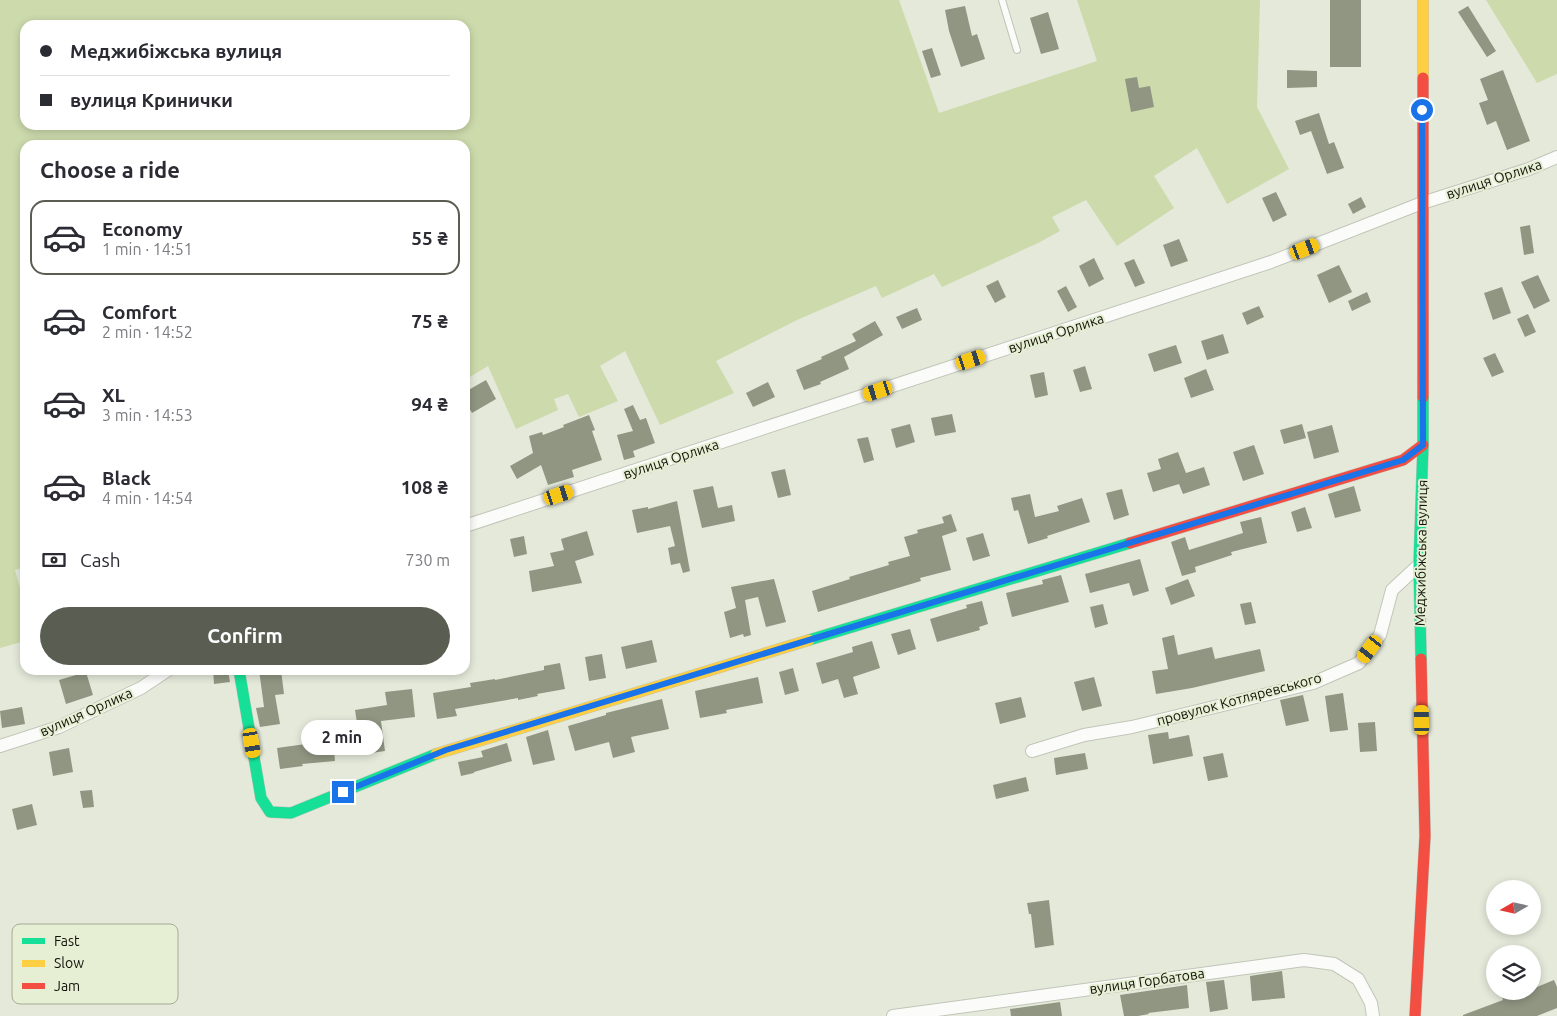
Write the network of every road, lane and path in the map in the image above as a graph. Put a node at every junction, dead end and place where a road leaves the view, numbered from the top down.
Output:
1 (1002, 0) edge
2 (1423, 0) edge
3 (1017, 50) dead end
4 (1557, 157) edge
5 (1422, 203) junction
6 (1423, 445) junction
7 (470, 524) edge
8 (1419, 565) junction
9 (160, 675) edge
10 (240, 675) edge
11 (0, 746) edge
12 (1032, 751) dead end
13 (893, 1016) edge
14 (1373, 1016) edge
15 (1415, 1016) edge

1 - 3 lane
2 - 5 street, Меджибіжська вулиця
4 - 5 street, вулиця Орлика
5 - 6 street, Меджибіжська вулиця
5 - 7 street, вулиця Орлика
6 - 8 street, Меджибіжська вулиця
6 - 10 street
8 - 12 street, провулок Котляревського
8 - 15 street, Меджибіжська вулиця
9 - 11 street, вулиця Орлика
13 - 14 street, вулиця Горбатова

